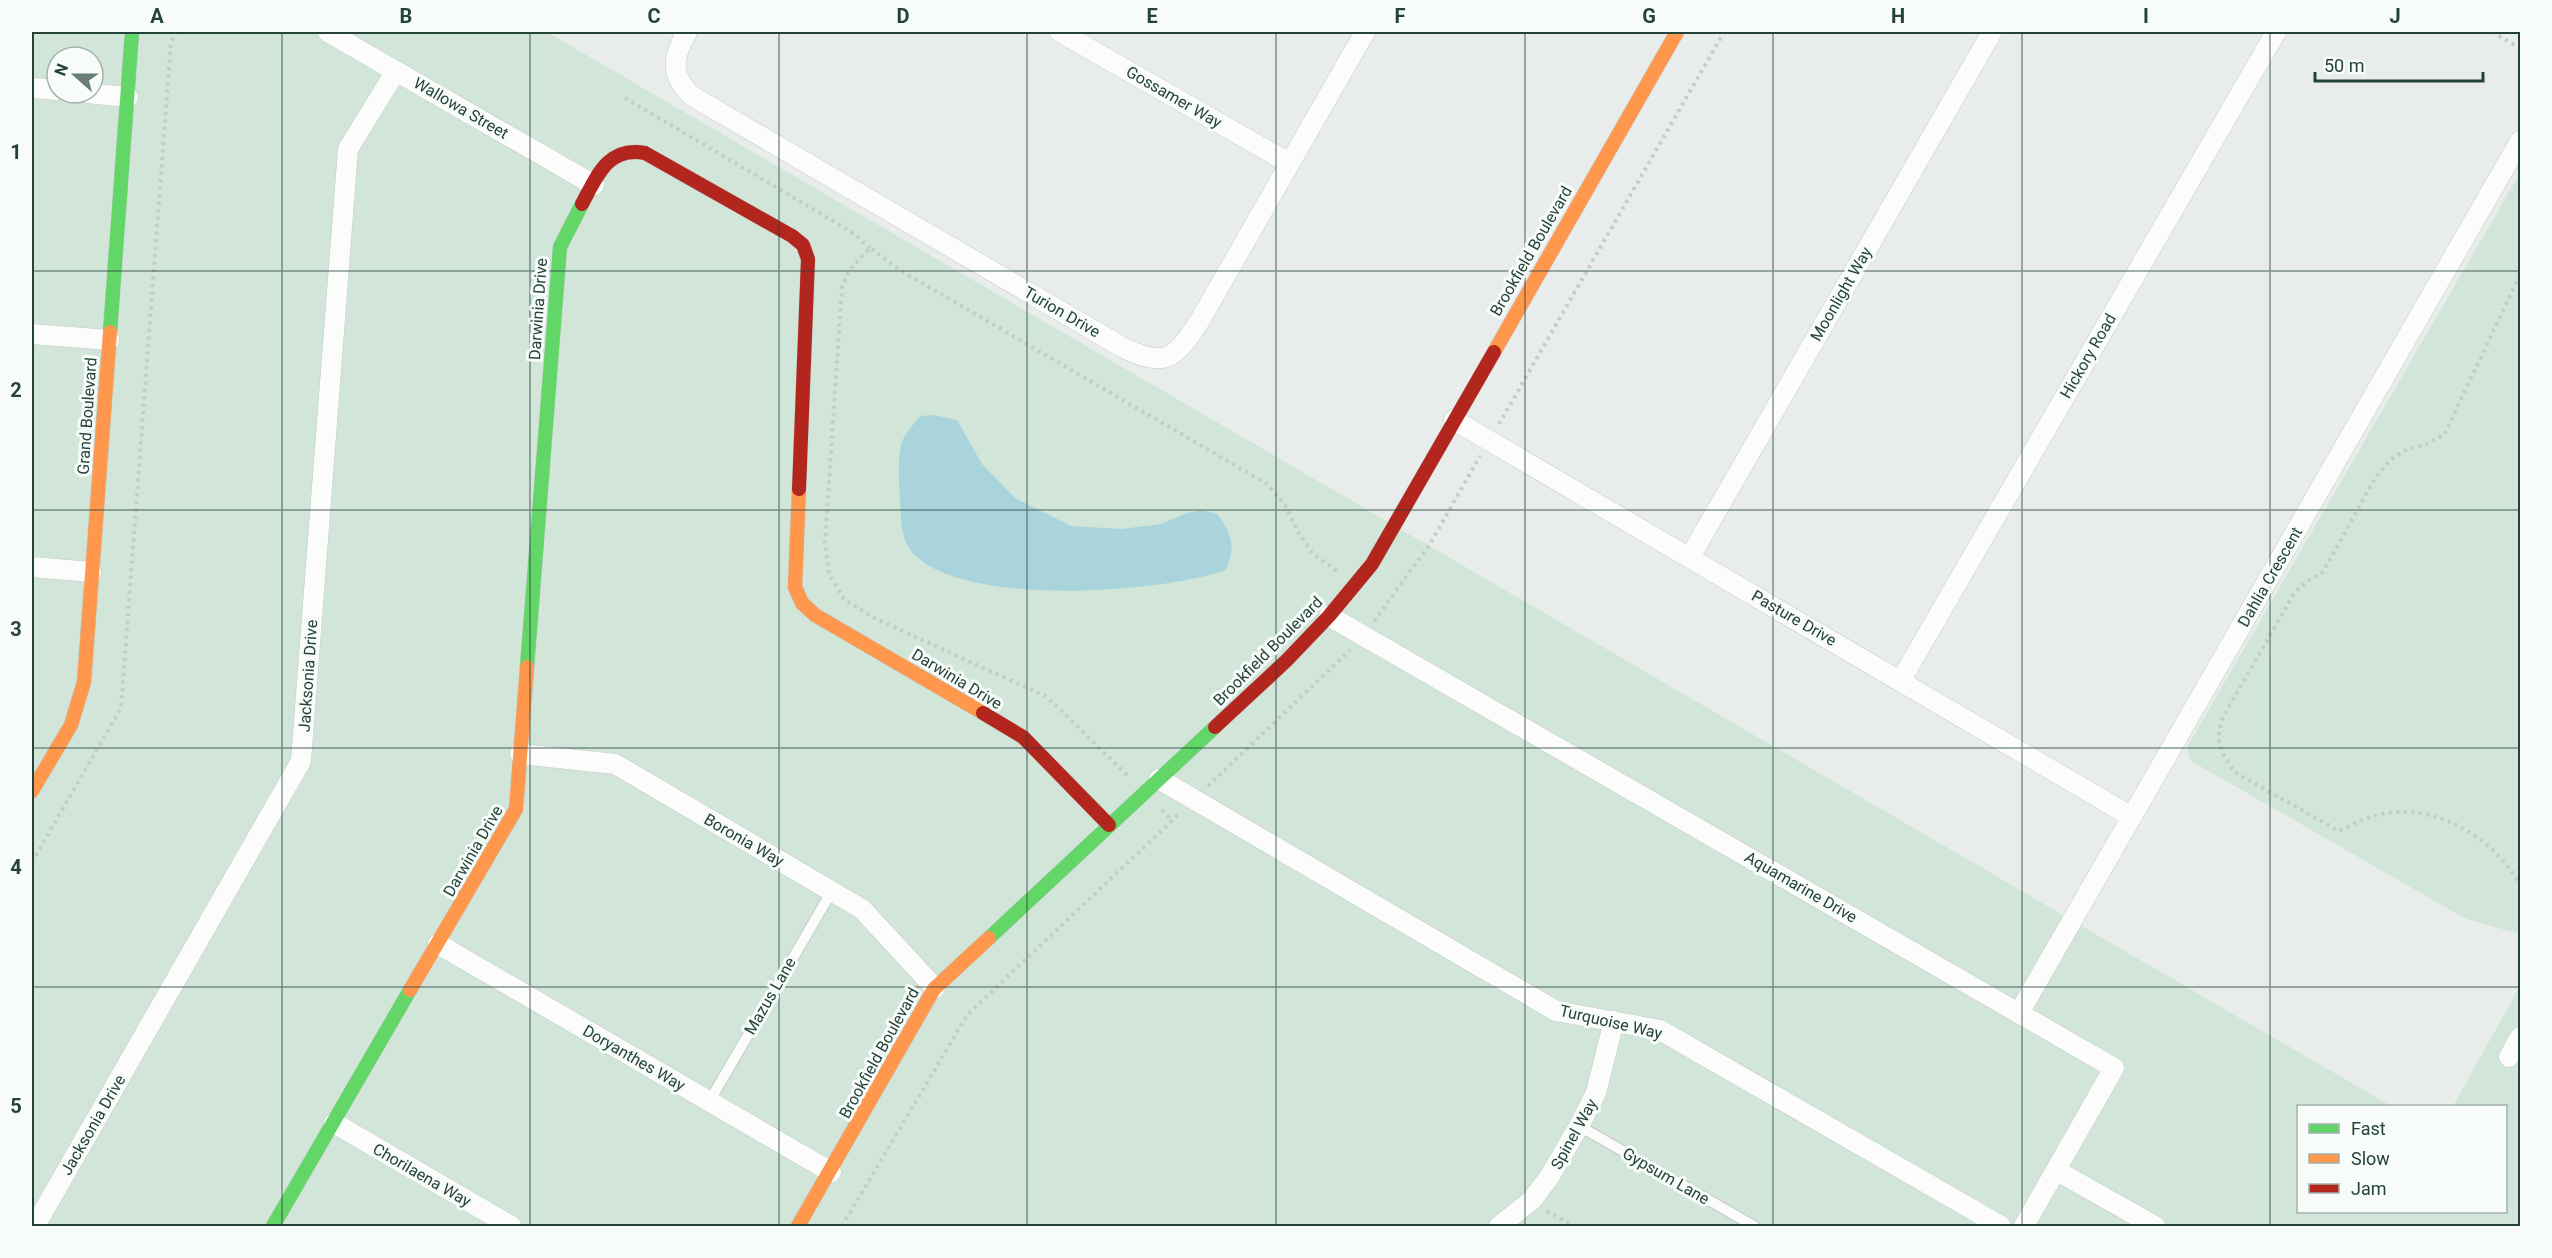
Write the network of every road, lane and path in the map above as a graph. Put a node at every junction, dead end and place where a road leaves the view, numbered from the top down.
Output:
1 (132, 32) edge
2 (177, 32) edge
3 (328, 32) edge
4 (687, 32) edge
5 (1060, 32) edge
6 (1365, 32) edge
7 (1677, 32) edge
8 (1724, 32) edge
9 (1992, 32) edge
10 (2276, 32) edge
11 (2492, 32) edge
12 (2520, 48) edge
13 (396, 71) junction
14 (105, 95) edge
15 (128, 97) junction
16 (625, 98) dead end
17 (2520, 141) edge
18 (1289, 163) junction
19 (594, 185) junction
20 (870, 248) junction
21 (2520, 275) edge
22 (32, 334) edge
23 (109, 340) junction
24 (1454, 420) junction
25 (1489, 441) junction
26 (1689, 557) junction
27 (32, 567) edge
28 (91, 572) junction
29 (1356, 583) junction
30 (1384, 608) junction
31 (1329, 616) junction
32 (1363, 634) junction
33 (1901, 680) junction
34 (520, 754) junction
35 (1151, 786) junction
36 (32, 791) edge
37 (1194, 800) junction
38 (2132, 817) junction
39 (1172, 821) junction
40 (1109, 825) junction
41 (32, 862) edge
42 (2520, 885) edge
43 (832, 891) junction
44 (438, 944) junction
45 (935, 988) junction
46 (2019, 1013) junction
47 (1614, 1021) junction
48 (2520, 1037) edge
49 (2509, 1057) dead end
50 (709, 1101) junction
51 (334, 1123) junction
52 (1579, 1126) junction
53 (2057, 1171) junction
54 (831, 1172) junction
55 (1532, 1200) junction
56 (35, 1227) edge
57 (273, 1227) edge
58 (511, 1227) edge
59 (798, 1227) edge
60 (842, 1227) edge
61 (1499, 1227) edge
62 (1574, 1227) edge
63 (1754, 1227) edge
64 (2001, 1227) edge
65 (2024, 1227) edge
66 (2155, 1227) edge

1 - 15 street, Grand Boulevard
2 - 41 path
3 - 13 street, Wallowa Street
4 - 18 street, Turion Drive
5 - 18 street, Gossamer Way
6 - 18 street, Turion Drive
7 - 24 street, Brookfield Boulevard
8 - 25 path
9 - 26 street, Moonlight Way
10 - 33 street, Hickory Road
11 - 12 path
13 - 19 street, Wallowa Street
13 - 56 street, Jacksonia Drive
14 - 15 street
15 - 23 street, Grand Boulevard
16 - 20 path
17 - 38 street, Dahlia Crescent
19 - 34 street, Darwinia Drive
19 - 40 street, Darwinia Drive
20 - 29 path
20 - 35 path
21 - 42 path
22 - 23 street
23 - 28 street, Grand Boulevard
24 - 25 street, Pasture Drive
24 - 29 street, Brookfield Boulevard
25 - 26 street, Pasture Drive
25 - 30 path
26 - 33 street, Pasture Drive
27 - 28 street
28 - 36 street, Grand Boulevard
29 - 30 path
29 - 31 street, Brookfield Boulevard
30 - 32 path
31 - 32 street, Aquamarine Drive
31 - 35 street, Brookfield Boulevard
32 - 37 path
32 - 46 street, Aquamarine Drive
33 - 38 street, Pasture Drive
34 - 43 street, Boronia Way
34 - 44 street, Darwinia Drive
35 - 37 street, Turquoise Way
35 - 39 path
35 - 40 street, Brookfield Boulevard
37 - 39 path
37 - 47 street, Turquoise Way
38 - 46 street, Dahlia Crescent
39 - 60 path
40 - 45 street, Brookfield Boulevard
43 - 45 street, Boronia Way
43 - 50 lane, Mazus Lane
44 - 50 street, Doryanthes Way
44 - 51 street, Darwinia Drive
45 - 54 street, Brookfield Boulevard
46 - 53 street, Aquamarine Drive
47 - 52 street, Spinel Way
47 - 64 street, Turquoise Way
48 - 49 street
50 - 54 street, Doryanthes Way
51 - 57 street, Darwinia Drive
51 - 58 street, Chorilaena Way
52 - 55 street, Spinel Way
52 - 63 lane, Gypsum Lane
53 - 65 street, Aquamarine Drive
53 - 66 street
54 - 59 street, Brookfield Boulevard
55 - 61 street, Spinel Way
55 - 62 path

